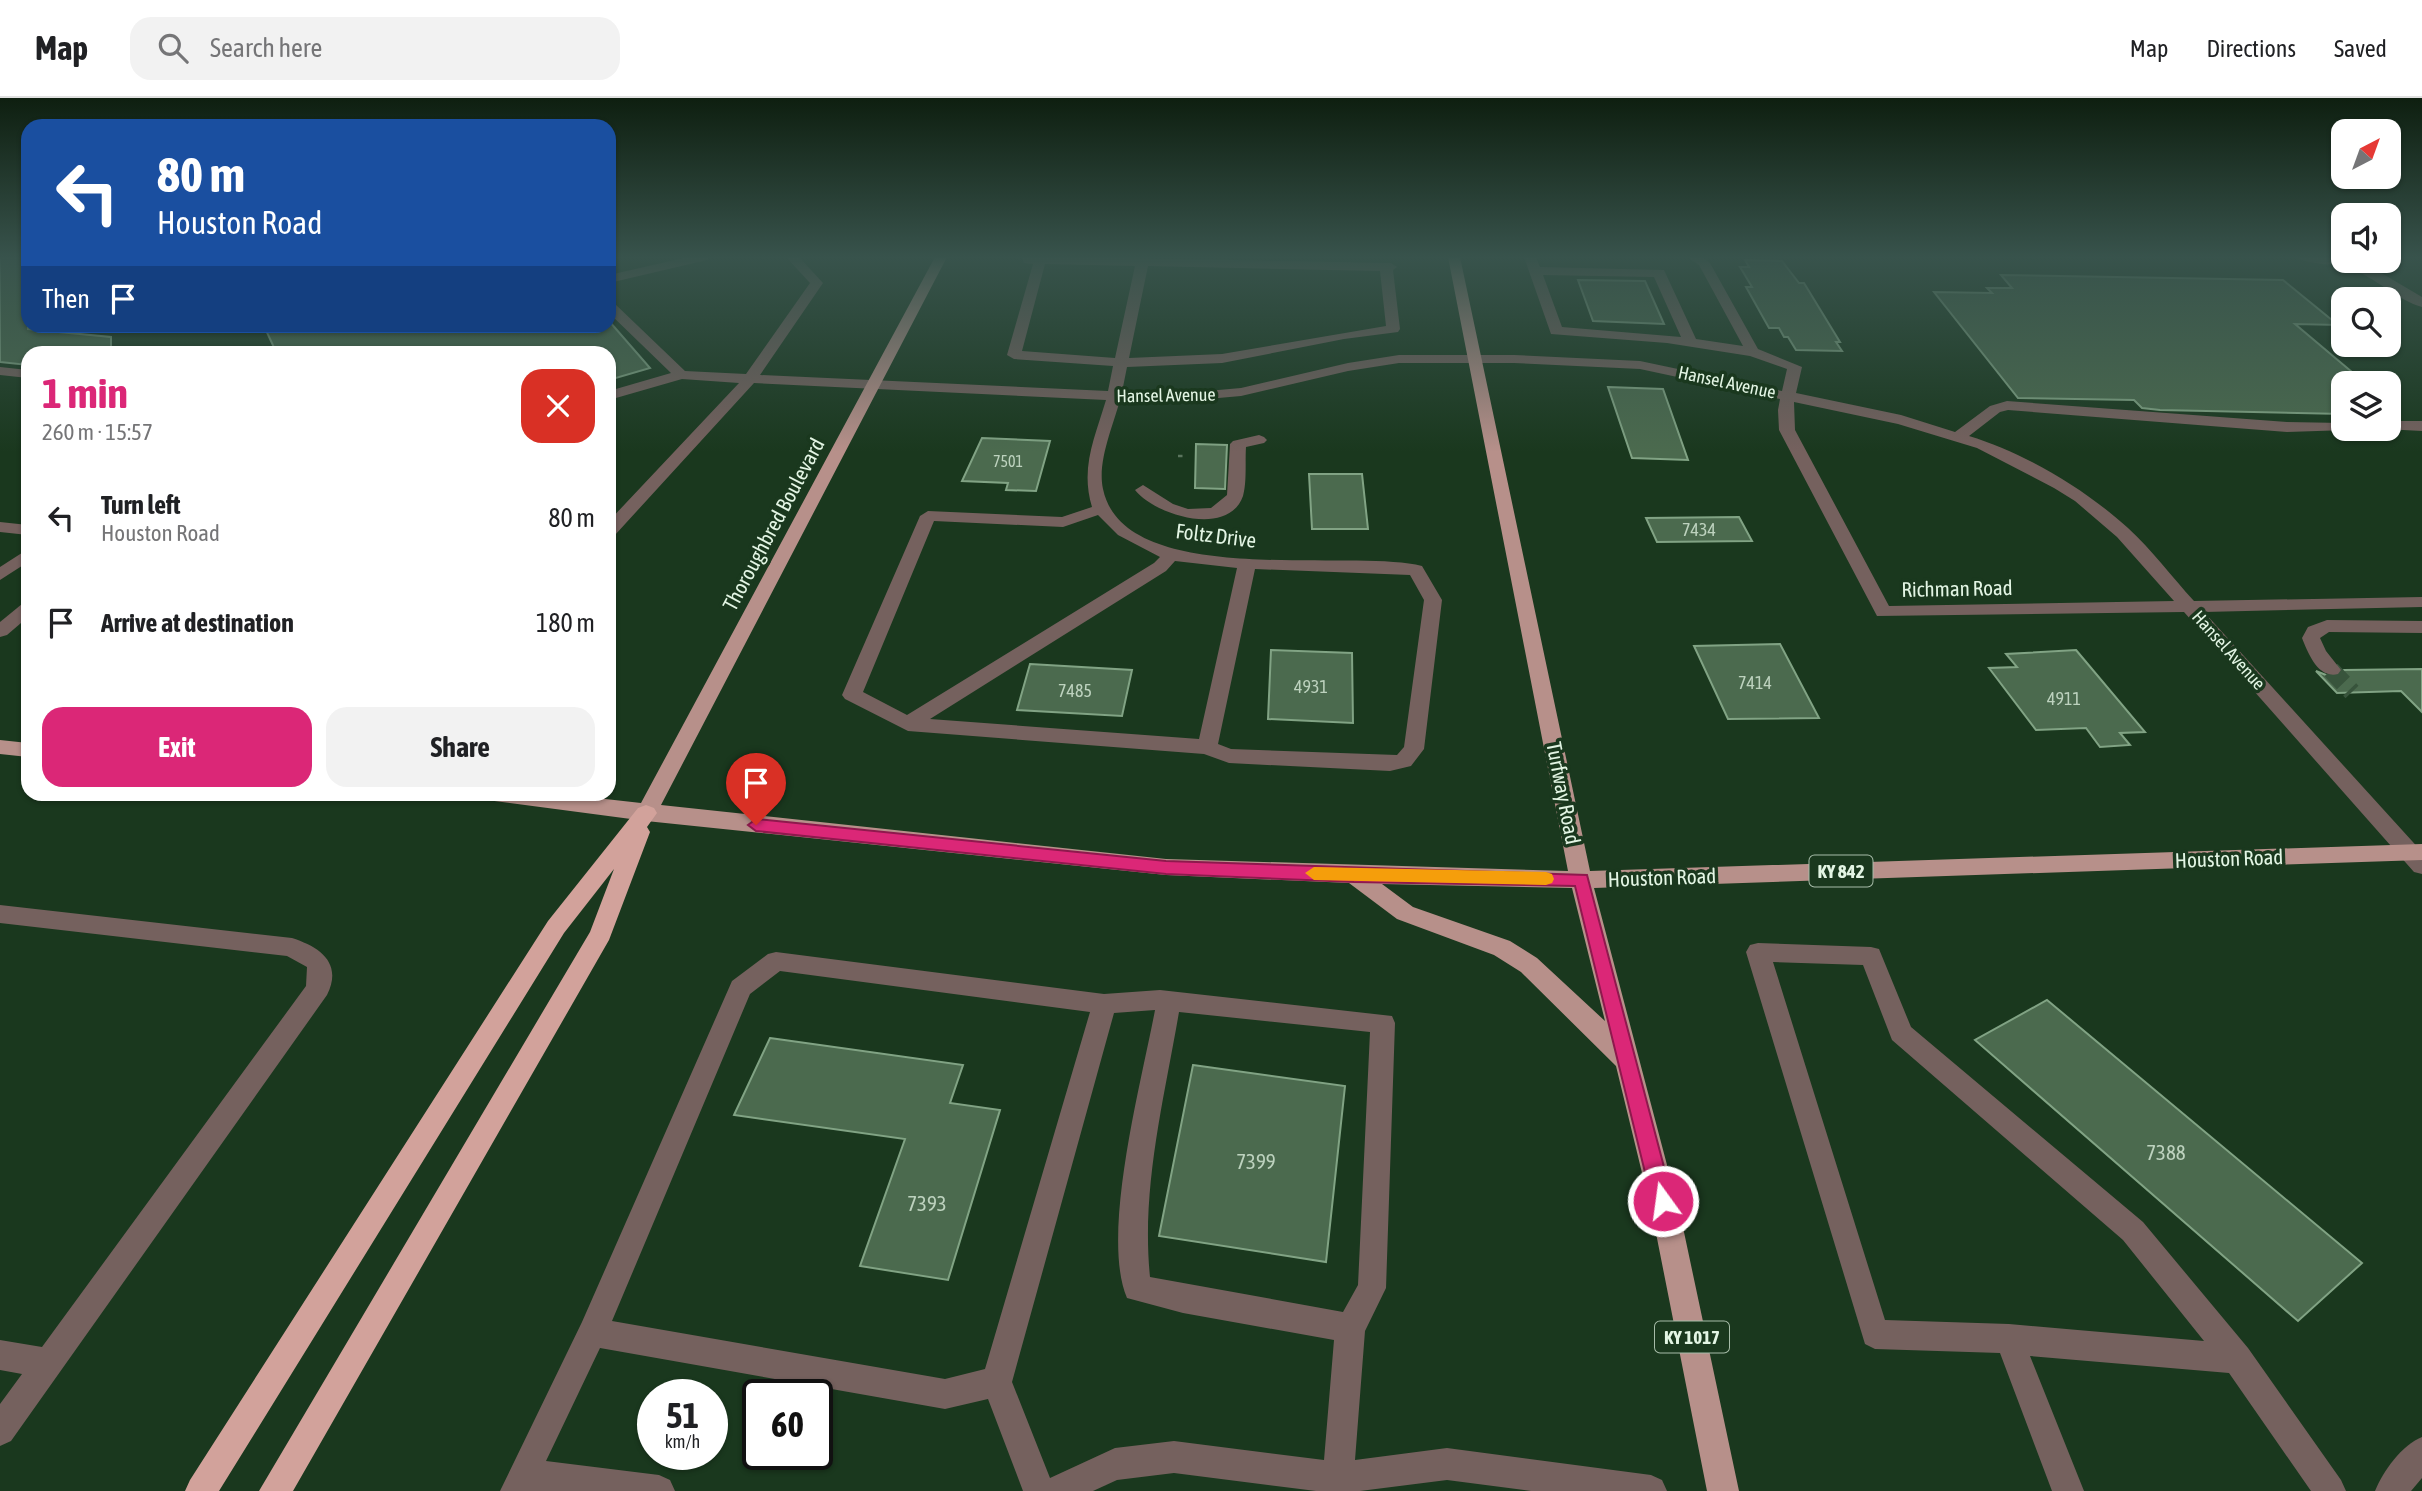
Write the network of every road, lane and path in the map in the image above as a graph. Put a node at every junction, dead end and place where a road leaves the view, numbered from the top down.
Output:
1 (626, 322) edge
2 (790, 322) edge
3 (907, 322) edge
4 (1021, 322) edge
5 (1130, 322) edge
6 (1392, 322) edge
7 (1467, 322) edge
8 (1553, 322) edge
9 (1682, 322) edge
10 (1736, 322) edge
11 (1691, 342) junction
12 (1753, 352) junction
13 (1474, 359) junction
14 (1121, 362) junction
15 (0, 371) edge
16 (21, 373) edge
17 (681, 375) junction
18 (749, 380) junction
19 (873, 386) junction
20 (616, 394) edge
21 (1114, 396) junction
22 (1789, 396) junction
23 (2401, 426) edge
24 (2422, 426) edge
25 (2331, 427) edge
26 (1958, 438) junction
27 (1259, 440) dead end
28 (1143, 490) dead end
29 (1101, 509) junction
30 (616, 523) edge
31 (0, 527) edge
32 (21, 529) edge
33 (1171, 555) junction
34 (21, 559) edge
35 (1247, 564) junction
36 (0, 575) edge
37 (2422, 602) edge
38 (2190, 606) junction
39 (21, 614) edge
40 (2422, 627) edge
41 (0, 631) edge
42 (2330, 670) tunnel mouth
43 (908, 724) junction
44 (0, 747) edge
45 (1207, 747) junction
46 (21, 749) edge
47 (542, 801) edge
48 (646, 814) junction
49 (2419, 857) edge
50 (1354, 875) junction
51 (1581, 880) junction
52 (0, 914) edge
53 (1169, 1001) junction
54 (1104, 1004) junction
55 (1628, 1062) junction
56 (1350, 1328) junction
57 (592, 1332) junction
58 (2009, 1339) junction
59 (0, 1355) edge
60 (2237, 1359) junction
61 (49, 1363) junction
62 (997, 1382) junction
63 (0, 1430) edge
64 (2422, 1453) edge
65 (1326, 1481) edge
66 (520, 1482) edge
67 (201, 1491) edge
68 (275, 1491) edge
69 (659, 1491) edge
70 (1039, 1491) edge
71 (1058, 1491) edge
72 (1368, 1491) edge
73 (1651, 1491) edge
74 (1723, 1491) edge
75 (2068, 1491) edge
76 (2330, 1491) edge
77 (2391, 1491) edge

1 - 17 street
2 - 18 street
3 - 19 main road, Thoroughbred Boulevard
4 - 14 street
5 - 14 street
6 - 14 street
7 - 13 main road, Turfway Road / KY 1017
8 - 11 street
9 - 11 street
10 - 12 street
11 - 12 street
12 - 22 street
13 - 21 street, Hansel Avenue
13 - 22 street, Hansel Avenue
13 - 51 main road, Turfway Road / KY 1017
14 - 21 street
15 - 16 street
17 - 18 street, Hansel Avenue
17 - 20 street
18 - 19 street, Hansel Avenue
18 - 30 street
19 - 21 street, Hansel Avenue
19 - 48 main road, Thoroughbred Boulevard
21 - 29 street
22 - 26 street, Hansel Avenue
22 - 38 street, Richman Road
23 - 24 street
25 - 26 street
26 - 38 street, Hansel Avenue
27 - 28 street
29 - 33 street, Foltz Drive
29 - 43 street
31 - 32 street
33 - 35 street, Foltz Drive
33 - 43 street
34 - 36 street
35 - 45 street
35 - 45 street, Foltz Drive
37 - 38 street
38 - 49 street, Hansel Avenue
39 - 41 street
40 - 42 street
43 - 45 street
44 - 46 main road
47 - 48 main road, Houston Road / KY 842
48 - 50 main road, Houston Road / KY 842
48 - 67 highway
48 - 68 highway
49 - 51 main road, Houston Road / KY 842
50 - 51 main road, Houston Road / KY 842
50 - 55 main road
51 - 55 main road, Turfway Road / KY 1017
52 - 61 street
53 - 54 street
53 - 56 street
53 - 56 street
54 - 57 street
54 - 62 street
55 - 74 main road, Turfway Road / KY 1017
56 - 65 street
57 - 62 street
57 - 66 street
58 - 60 street
58 - 60 street
58 - 75 street
59 - 61 street
60 - 76 street
61 - 63 street
62 - 70 street
64 - 77 street
65 - 71 street
65 - 72 street
65 - 73 street
66 - 69 street

